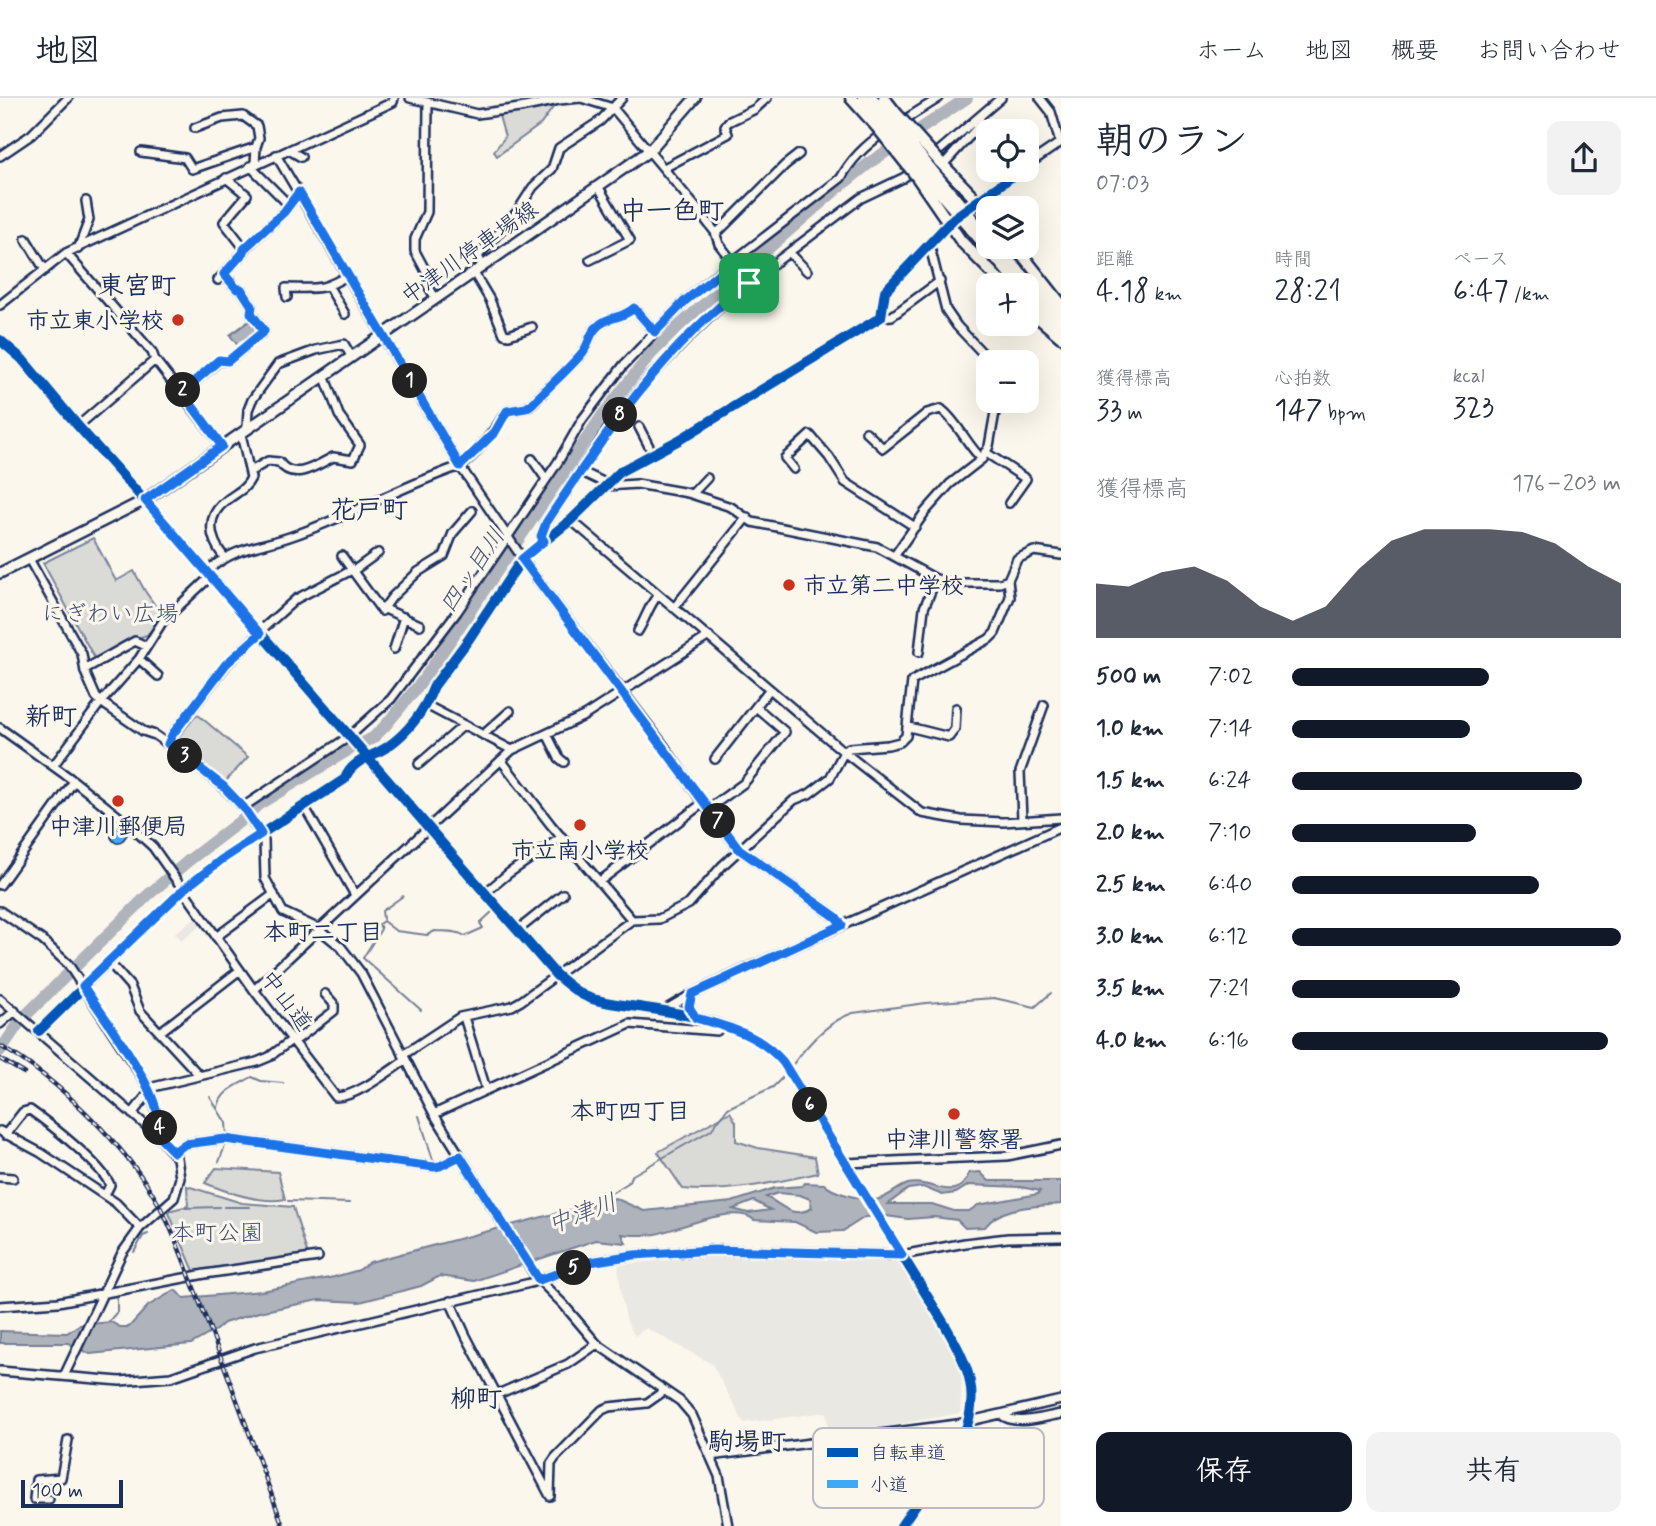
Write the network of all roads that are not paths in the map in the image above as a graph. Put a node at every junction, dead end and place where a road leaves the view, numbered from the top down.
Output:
1 (68, 98) edge
2 (394, 98) edge
3 (410, 98) edge
4 (520, 98) edge
5 (622, 98) edge
6 (695, 98) edge
7 (767, 98) edge
8 (851, 98) edge
9 (863, 98) edge
10 (872, 98) edge
11 (884, 98) edge
12 (939, 98) edge
13 (1001, 98) edge
14 (1040, 98) edge
15 (428, 103) junction
16 (520, 108) junction
17 (613, 108) junction
18 (980, 117) junction
19 (886, 120) junction
20 (195, 128) dead end
21 (1060, 144) edge
22 (256, 148) junction
23 (289, 150) junction
24 (649, 150) junction
25 (1, 152) edge
26 (141, 152) dead end
27 (799, 154) dead end
28 (276, 155) junction
29 (301, 157) dead end
30 (1039, 157) edge
31 (941, 163) junction
32 (253, 165) junction
33 (663, 168) junction
34 (923, 172) junction
35 (226, 178) junction
36 (1003, 182) edge
37 (598, 186) junction
38 (299, 192) junction
39 (86, 201) dead end
40 (973, 202) junction
41 (976, 204) edge
42 (289, 205) junction
43 (952, 221) junction
44 (976, 226) edge
45 (716, 234) junction
46 (26, 239) dead end
47 (929, 243) junction
48 (78, 249) junction
49 (244, 249) junction
50 (66, 253) junction
51 (790, 253) junction
52 (1007, 259) edge
53 (1025, 259) edge
54 (590, 260) dead end
55 (733, 262) junction
56 (483, 267) junction
57 (45, 270) junction
58 (807, 271) dead end
59 (474, 273) junction
60 (991, 273) edge
61 (1009, 273) edge
62 (348, 275) junction
63 (940, 281) junction
64 (749, 283) junction
65 (329, 287) junction
66 (287, 298) dead end
67 (436, 299) junction
68 (1061, 304) edge
69 (0, 305) edge
70 (1039, 305) edge
71 (345, 314) dead end
72 (1061, 315) edge
73 (881, 317) junction
74 (1039, 318) edge
75 (1061, 326) edge
76 (532, 327) dead end
77 (655, 332) junction
78 (383, 335) junction
79 (1061, 337) edge
80 (0, 341) edge
81 (980, 350) edge
82 (351, 356) junction
83 (155, 360) junction
84 (324, 375) junction
85 (182, 392) junction
86 (995, 413) edge
87 (78, 426) junction
88 (639, 427) dead end
89 (244, 431) junction
90 (866, 432) dead end
91 (222, 446) junction
92 (653, 454) junction
93 (984, 455) junction
94 (532, 459) dead end
95 (460, 466) junction
96 (794, 469) dead end
97 (251, 471) junction
98 (580, 471) junction
99 (707, 478) dead end
100 (546, 479) junction
101 (607, 485) junction
102 (692, 494) junction
103 (145, 500) junction
104 (1009, 503) dead end
105 (472, 511) dead end
106 (747, 517) junction
107 (570, 520) junction
108 (915, 527) junction
109 (508, 538) junction
110 (544, 541) junction
111 (378, 554) dead end
112 (342, 555) dead end
113 (895, 555) junction
114 (1061, 555) edge
115 (224, 557) junction
116 (29, 559) junction
117 (522, 559) junction
118 (353, 570) junction
119 (0, 573) edge
120 (209, 573) junction
121 (936, 579) junction
122 (1008, 580) junction
123 (658, 595) junction
124 (674, 608) junction
125 (385, 609) junction
126 (404, 617) junction
127 (420, 625) dead end
128 (638, 631) dead end
129 (260, 633) junction
130 (709, 636) junction
131 (146, 646) junction
132 (394, 649) dead end
133 (919, 652) dead end
134 (139, 659) junction
135 (86, 668) junction
136 (158, 677) dead end
137 (769, 690) junction
138 (622, 691) junction
139 (101, 702) junction
140 (426, 705) junction
141 (1044, 705) dead end
142 (756, 707) junction
143 (956, 708) dead end
144 (510, 711) dead end
145 (464, 725) junction
146 (909, 727) junction
147 (1, 732) edge
148 (547, 734) junction
149 (484, 735) junction
150 (352, 738) junction
151 (168, 744) junction
152 (512, 750) junction
153 (844, 752) junction
154 (367, 755) junction
155 (715, 759) dead end
156 (501, 760) junction
157 (564, 762) dead end
158 (419, 764) dead end
159 (53, 766) junction
160 (74, 781) junction
161 (304, 806) junction
162 (706, 806) junction
163 (244, 808) junction
164 (1061, 818) edge
165 (1022, 820) junction
166 (128, 824) junction
167 (429, 827) junction
168 (1061, 827) edge
169 (261, 834) junction
170 (116, 836) dead end
171 (562, 837) junction
172 (739, 849) junction
173 (600, 881) junction
174 (0, 884) edge
175 (181, 887) junction
176 (485, 893) junction
177 (274, 894) junction
178 (563, 894) dead end
179 (355, 895) junction
180 (0, 911) edge
181 (632, 920) junction
182 (842, 925) junction
183 (319, 929) junction
184 (518, 930) junction
185 (216, 937) junction
186 (109, 962) junction
187 (240, 970) junction
188 (556, 975) junction
189 (83, 986) junction
190 (254, 990) junction
191 (325, 994) dead end
192 (692, 994) junction
193 (0, 999) edge
194 (663, 1011) junction
195 (16, 1012) junction
196 (464, 1017) junction
197 (696, 1018) junction
198 (0, 1024) edge
199 (721, 1025) junction
200 (35, 1028) junction
201 (160, 1032) junction
202 (294, 1040) junction
203 (405, 1058) junction
204 (199, 1075) junction
205 (150, 1089) junction
206 (486, 1089) junction
207 (132, 1114) junction
208 (434, 1114) junction
209 (2, 1133) edge
210 (158, 1136) junction
211 (1061, 1145) edge
212 (174, 1152) junction
213 (460, 1156) junction
214 (848, 1166) junction
215 (0, 1177) edge
216 (13, 1178) dead end
217 (105, 1195) junction
218 (140, 1228) junction
219 (1061, 1237) edge
220 (902, 1255) junction
221 (318, 1257) dead end
222 (537, 1278) junction
223 (104, 1293) junction
224 (450, 1301) junction
225 (0, 1306) edge
226 (597, 1344) junction
227 (0, 1371) edge
228 (64, 1377) junction
229 (664, 1391) junction
230 (498, 1394) junction
231 (1061, 1401) edge
232 (1000, 1414) junction
233 (1061, 1414) edge
234 (970, 1421) junction
235 (916, 1428) edge
236 (966, 1428) edge
237 (68, 1440) dead end
238 (813, 1442) edge
239 (710, 1455) junction
240 (49, 1499) dead end
241 (914, 1508) edge
242 (728, 1526) edge
243 (901, 1526) edge

1 - 25 street
2 - 23 street
3 - 15 street
4 - 16 street
5 - 17 street
6 - 24 main road, 中津川停車場線
7 - 33 street
8 - 19 highway
9 - 19 highway
10 - 19 highway
11 - 19 highway
12 - 55 street
13 - 18 street
14 - 21 street
15 - 16 street
15 - 67 street
16 - 17 street
17 - 24 street
17 - 56 street
18 - 31 street
18 - 51 street
19 - 31 highway, bridge
19 - 34 highway, bridge
19 - 34 highway, bridge
20 - 22 street
21 - 30 street
22 - 26 street
22 - 32 street
23 - 28 street
23 - 29 street
24 - 33 street
24 - 37 main road, 中津川停車場線
27 - 45 street
28 - 32 street
28 - 38 street
31 - 40 highway
32 - 35 street
32 - 42 street
33 - 45 street
34 - 43 highway
34 - 44 highway
34 - 61 highway
35 - 48 street
35 - 49 street
36 - 40 street
37 - 54 street
37 - 56 main road, 中津川停車場線
38 - 42 street
38 - 62 street
39 - 48 street
40 - 41 highway
42 - 49 street
43 - 47 street
43 - 60 highway
45 - 55 street
46 - 57 street
47 - 63 street
47 - 73 street
48 - 50 street
49 - 85 street
50 - 57 street
50 - 83 street
51 - 58 street
51 - 64 street
52 - 72 highway
53 - 68 highway
55 - 64 street
55 - 77 street
56 - 59 main road, 中津川停車場線
57 - 69 street
59 - 67 main road, 中津川停車場線
59 - 76 street
62 - 65 street
62 - 78 street
63 - 73 street
63 - 81 street
64 - 98 street
65 - 66 street
65 - 71 street
67 - 78 main road, 中津川停車場線
70 - 75 highway
73 - 92 street
74 - 79 highway
77 - 95 street
77 - 100 street
78 - 82 main road, 中津川停車場線
78 - 95 street
80 - 87 street
82 - 84 main road, 中津川停車場線
82 - 89 street
83 - 85 street
83 - 87 street
84 - 89 main road, 中津川停車場線
84 - 97 street
85 - 91 street
86 - 93 street
87 - 103 street
88 - 92 street
89 - 91 main road, 中津川停車場線
89 - 97 street
90 - 93 street
91 - 103 main road, 中津川停車場線
92 - 101 street
93 - 104 street
93 - 108 street
94 - 100 street
95 - 109 street
95 - 115 street
96 - 108 street
97 - 115 street
98 - 101 street
98 - 110 street
99 - 102 street
100 - 109 street
101 - 102 street
101 - 107 street
102 - 106 street
103 - 116 main road, 中津川停車場線
103 - 120 street
105 - 125 street
106 - 113 street
106 - 124 street
107 - 110 street
107 - 123 street
108 - 113 street
109 - 117 street
109 - 150 street
110 - 117 street
111 - 118 street
112 - 118 street
113 - 121 street
114 - 122 street
115 - 120 street
116 - 119 main road, 中津川停車場線
116 - 135 street
117 - 138 street
117 - 140 street
118 - 125 street
118 - 129 street
120 - 129 street
120 - 131 street
121 - 122 street
121 - 133 street
122 - 146 street
123 - 124 street
123 - 128 street
124 - 130 street
125 - 126 street
126 - 127 street
126 - 132 street
129 - 150 street
129 - 151 street
130 - 137 street
130 - 138 street
131 - 134 street
131 - 135 street
134 - 136 street
134 - 139 street
135 - 139 street
137 - 142 street
137 - 153 street
138 - 148 street
138 - 162 street
139 - 151 street
139 - 159 street
140 - 145 street
140 - 154 street
141 - 165 street
142 - 155 street
142 - 162 street
143 - 146 street
144 - 149 street
145 - 149 street
145 - 158 street
146 - 153 street
147 - 159 street
148 - 152 street
148 - 157 street
149 - 152 street
150 - 154 street
150 - 163 street
151 - 163 street
152 - 156 street
153 - 165 street
153 - 172 street
154 - 161 street
154 - 167 street
156 - 167 street
156 - 171 street
159 - 160 street
160 - 166 street
160 - 174 street
161 - 169 street
161 - 179 street
162 - 172 street
162 - 173 street
163 - 169 street
164 - 165 street
166 - 170 street
166 - 175 street, 中山道
167 - 176 street
167 - 179 street
168 - 182 street
169 - 175 street
169 - 177 street
171 - 173 street
171 - 176 street
172 - 181 street
172 - 182 street
173 - 181 street
175 - 185 street, 中山道
175 - 186 street
176 - 184 street
177 - 183 street
177 - 185 street
178 - 184 street
179 - 183 street
180 - 189 street
181 - 188 street
182 - 192 street
183 - 190 street
183 - 203 street
184 - 188 street
185 - 187 street, 中山道
186 - 189 street
186 - 201 street
187 - 190 street, 中山道
187 - 201 street
188 - 194 street
188 - 196 street
189 - 200 street
189 - 205 street
190 - 202 street, 中山道
191 - 202 street
192 - 194 street
192 - 197 street
193 - 195 street
194 - 197 street
195 - 198 street
195 - 200 street
196 - 203 street
196 - 206 street
197 - 199 street
199 - 206 street
199 - 214 street
200 - 207 street
201 - 204 street
202 - 203 street, 中山道
202 - 204 street
203 - 208 street
204 - 205 street
205 - 207 street
205 - 210 street
206 - 208 street
207 - 210 street
208 - 213 street
209 - 217 street
209 - 217 street
210 - 212 street
211 - 214 street
212 - 213 street
212 - 218 street
213 - 222 street
214 - 220 street
215 - 216 street
217 - 218 street
218 - 223 street
219 - 220 street
220 - 222 street
220 - 234 street
221 - 223 street
222 - 224 street
222 - 226 street
223 - 225 street
223 - 228 street
224 - 228 street
224 - 230 street
226 - 229 street
226 - 230 street
227 - 228 street
229 - 230 street
229 - 239 street
231 - 232 street
232 - 233 street
232 - 234 street
234 - 235 street
234 - 236 street
237 - 240 street
238 - 239 street
239 - 242 street
241 - 243 street

